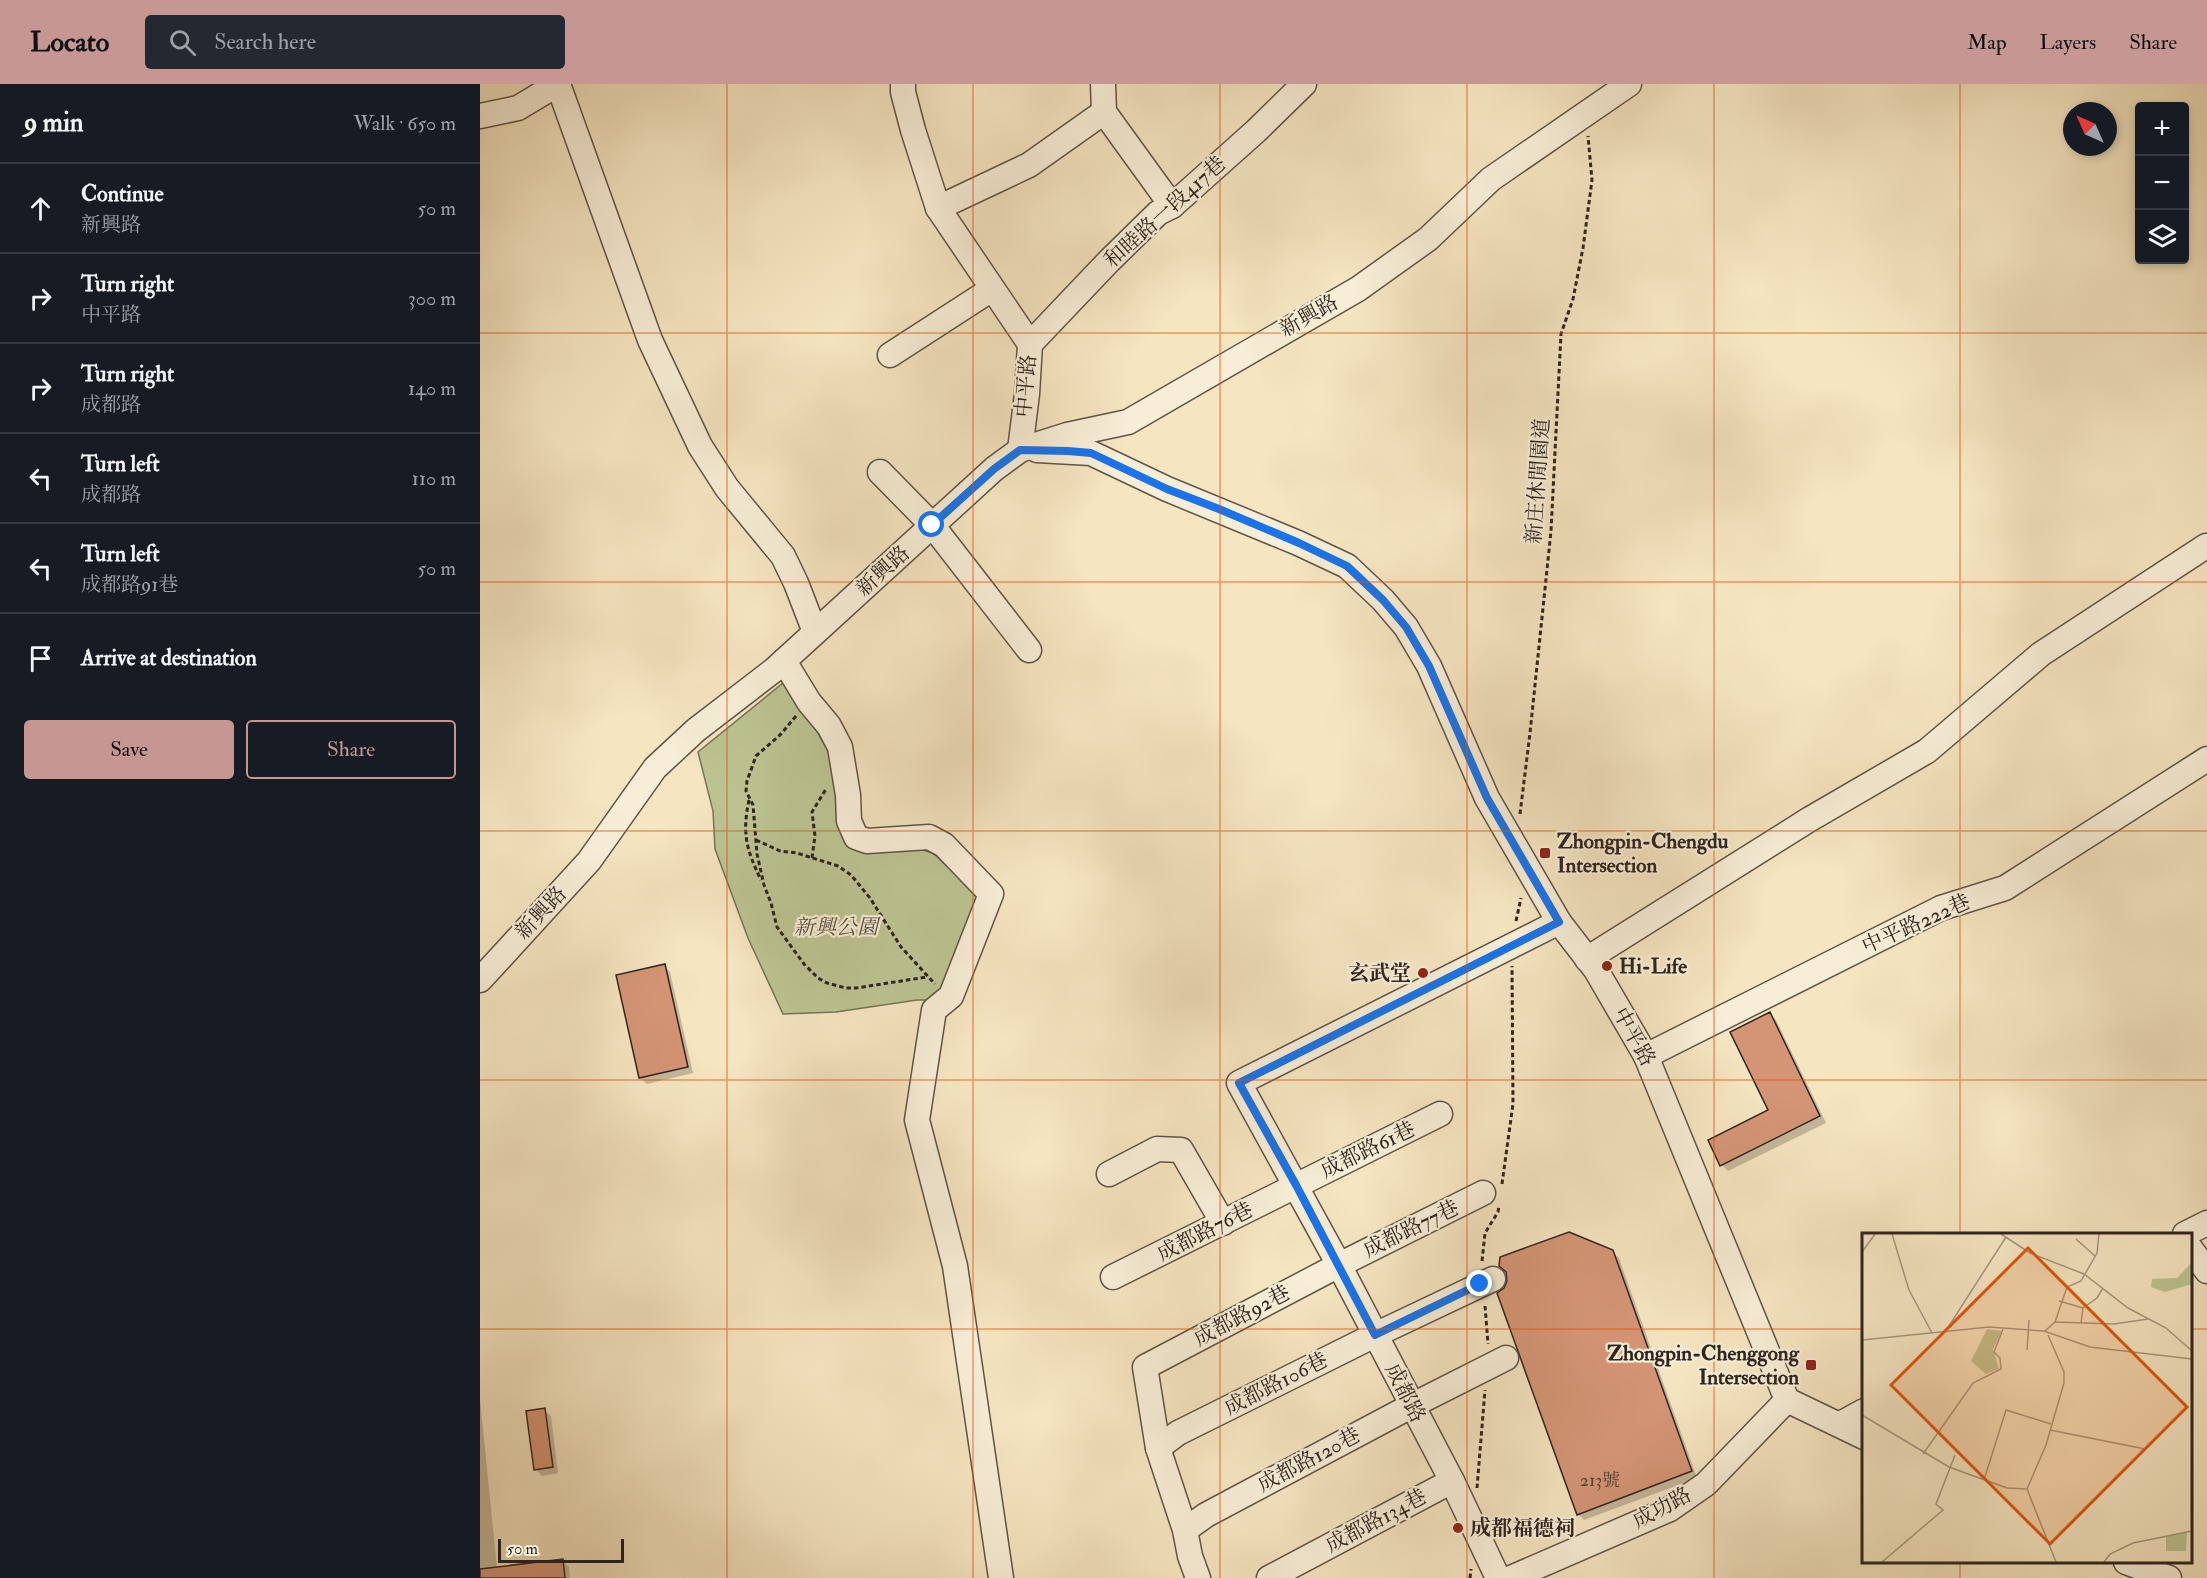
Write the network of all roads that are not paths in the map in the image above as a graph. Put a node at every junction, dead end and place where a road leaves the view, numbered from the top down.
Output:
1 (558, 84) edge
2 (903, 84) edge
3 (1103, 84) edge
4 (1304, 84) edge
5 (1629, 84) edge
6 (1104, 112) junction
7 (480, 116) edge
8 (1172, 206) junction
9 (938, 208) junction
10 (992, 289) junction
11 (1030, 345) junction
12 (890, 354) dead end
13 (1020, 450) junction
14 (880, 472) dead end
15 (932, 525) junction
16 (2206, 546) edge
17 (815, 632) junction
18 (1029, 650) dead end
19 (784, 661) junction
20 (2207, 759) edge
21 (1559, 922) junction
22 (1587, 958) junction
23 (481, 970) edge
24 (1647, 1056) junction
25 (1440, 1114) dead end
26 (1109, 1174) dead end
27 (1296, 1185) junction
28 (1483, 1193) dead end
29 (1223, 1223) junction
30 (2207, 1223) edge
31 (2187, 1233) edge
32 (2192, 1251) edge
33 (1339, 1264) junction
34 (2207, 1271) edge
35 (1113, 1277) dead end
36 (1494, 1279) dead end
37 (1375, 1335) junction
38 (1506, 1358) dead end
39 (1787, 1400) junction
40 (1411, 1406) junction
41 (1862, 1412) edge
42 (1840, 1425) junction
43 (1862, 1436) edge
44 (1158, 1448) junction
45 (1452, 1481) junction
46 (1185, 1530) junction
47 (2129, 1563) edge
48 (1001, 1578) edge
49 (1198, 1578) edge
50 (1269, 1578) edge
51 (1498, 1578) edge
52 (1511, 1578) edge
53 (2169, 1578) edge

1 - 7 street
1 - 17 street
2 - 9 street, 中平路
3 - 6 street
4 - 8 street, 和睦路一段417巷
5 - 13 street, 新興路
6 - 8 street
6 - 9 street
8 - 11 street, 和睦路一段417巷
9 - 10 street, 中平路
10 - 11 street, 中平路
10 - 12 street
11 - 13 street, 中平路
13 - 15 street, 新興路
13 - 21 street, 中平路
14 - 15 street
15 - 17 street, 新興路
15 - 18 street
16 - 22 street
17 - 19 street, 新興路
19 - 23 street, 新興路
19 - 48 street
20 - 24 street, 中平路222巷
21 - 22 street, 中平路
21 - 27 street, 成都路
22 - 24 street, 中平路
24 - 39 street, 中平路
25 - 27 street, 成都路61巷
26 - 29 street
27 - 29 street, 成都路76巷
27 - 33 street, 成都路
28 - 33 street, 成都路77巷
29 - 35 street, 成都路76巷
30 - 31 street
32 - 34 street
33 - 37 street, 成都路
33 - 44 street, 成都路92巷
36 - 37 street, 成都路106巷
37 - 40 street, 成都路
37 - 44 street, 成都路106巷
38 - 40 street, 成都路120巷
39 - 42 street
39 - 52 street, 成功路
40 - 45 street, 成都路
40 - 46 street, 成都路120巷
41 - 42 street
42 - 43 street
44 - 46 street
45 - 50 street, 成都路134巷
45 - 51 street, 成都路
46 - 49 street
47 - 53 street

